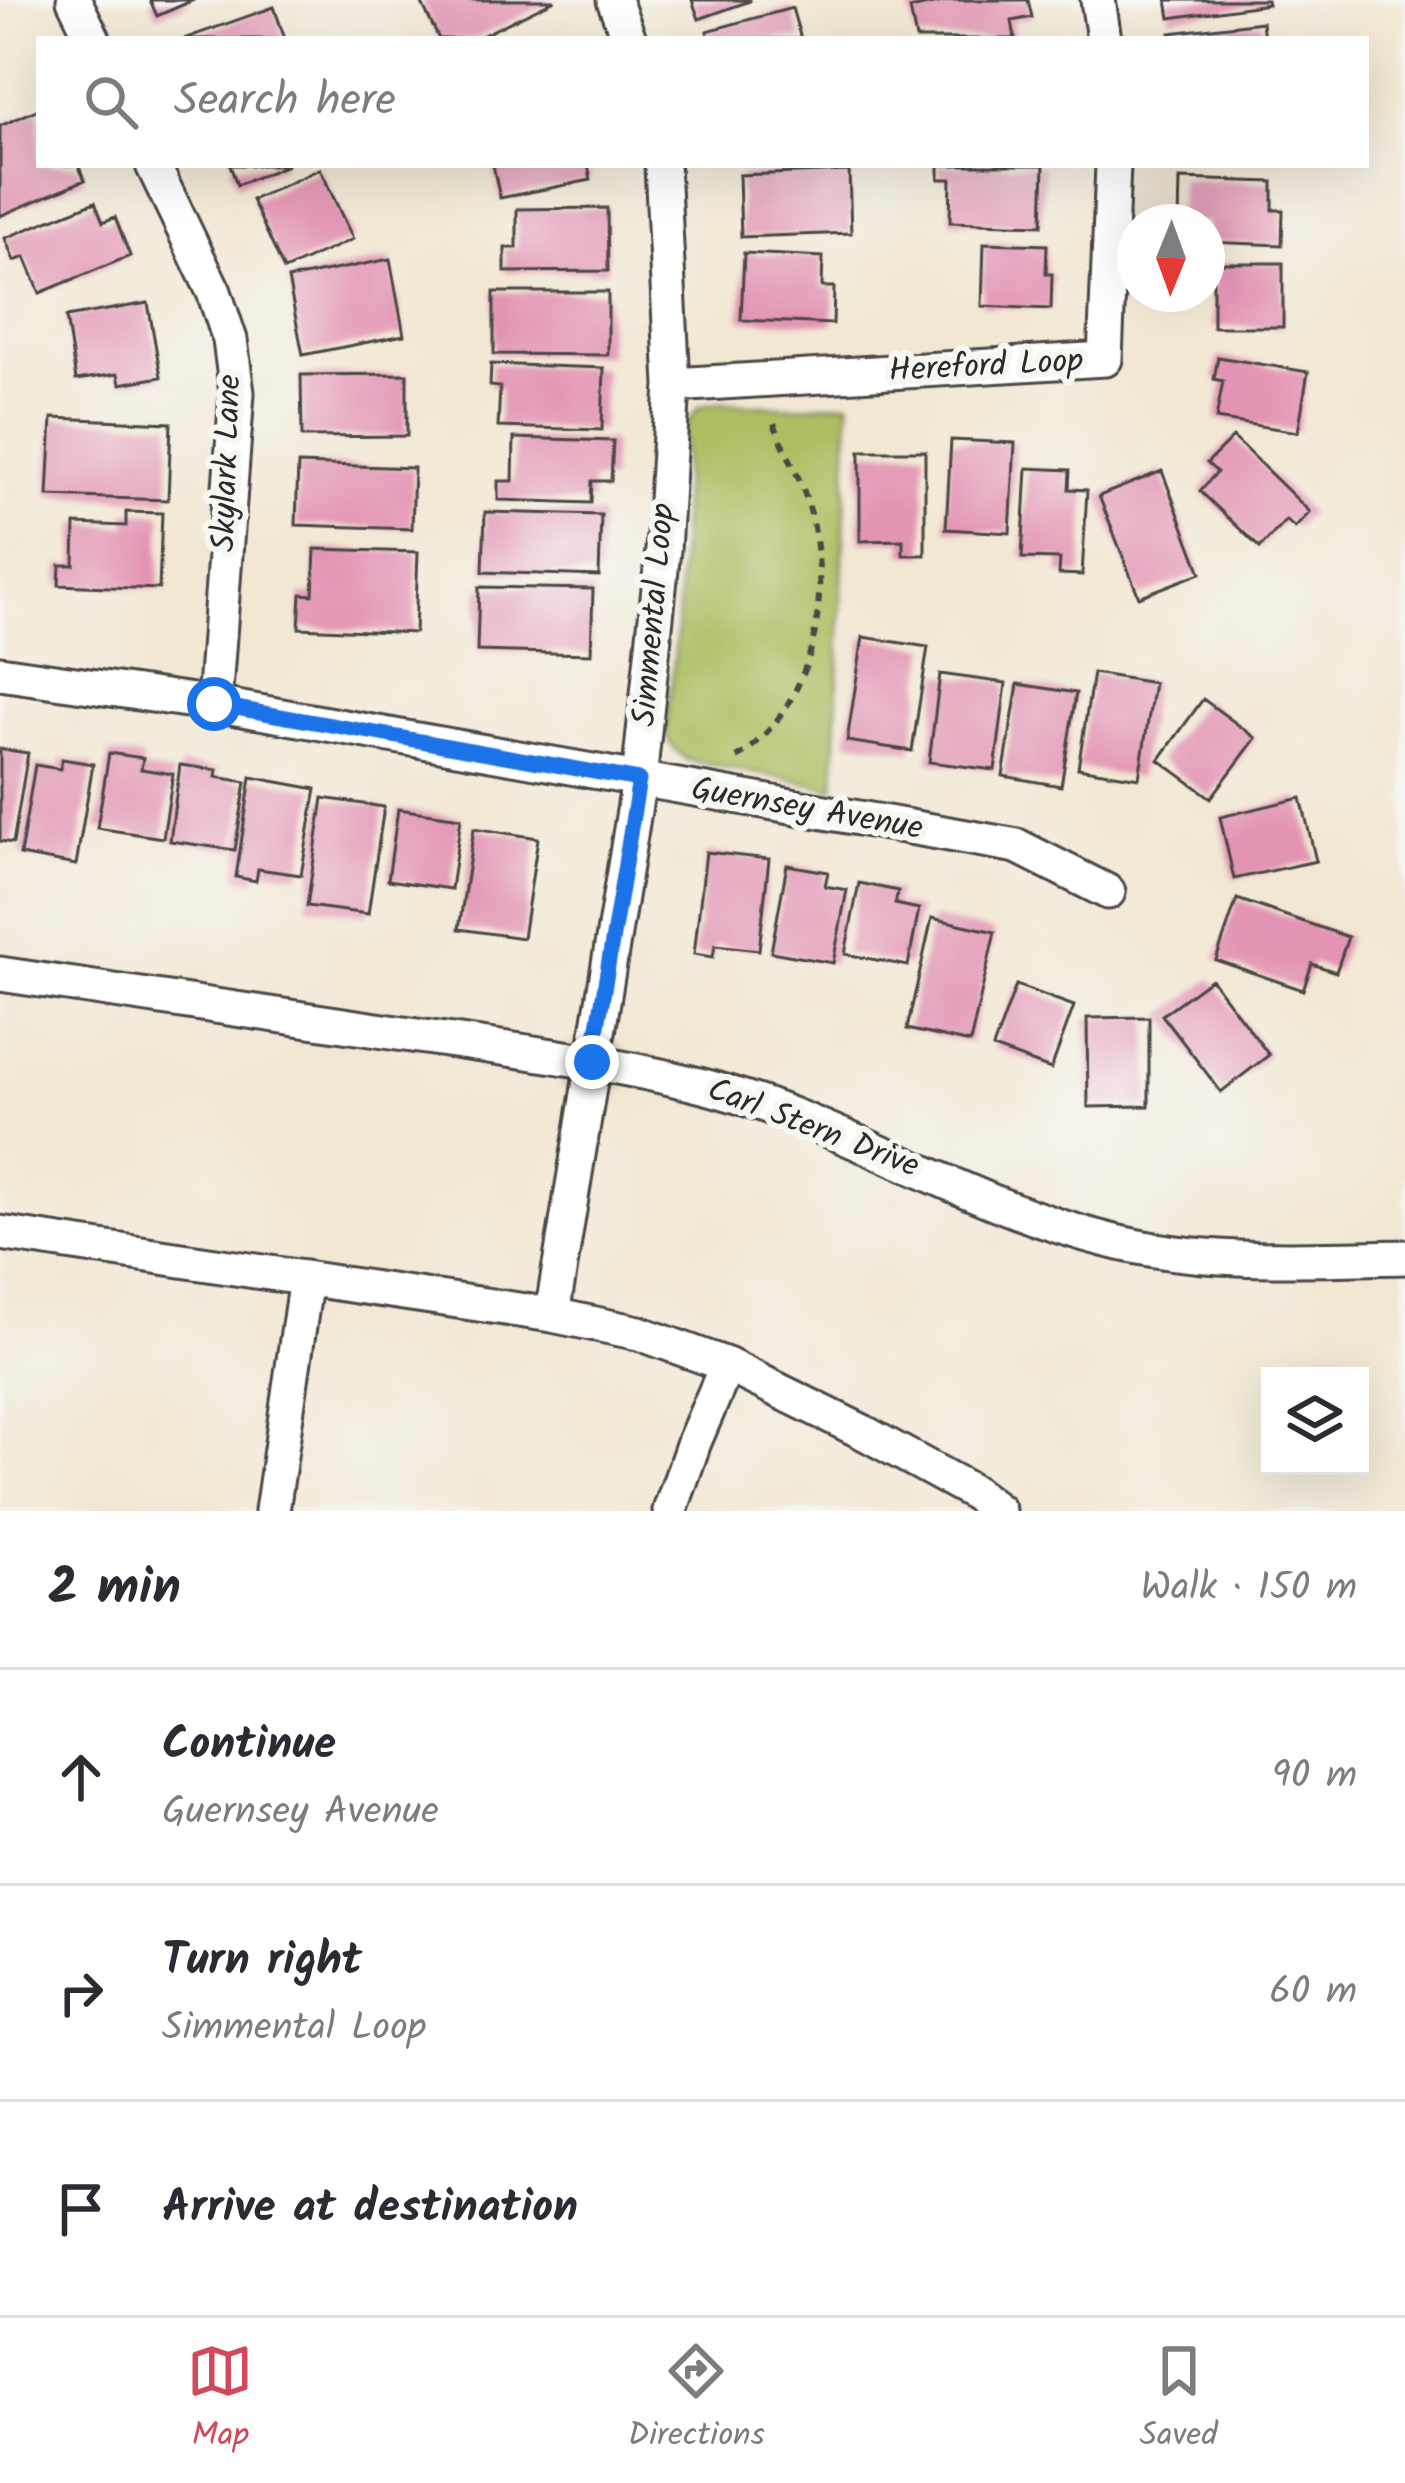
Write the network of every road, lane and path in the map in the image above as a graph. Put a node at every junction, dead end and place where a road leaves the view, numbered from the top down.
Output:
1 (74, 0) edge
2 (614, 0) edge
3 (1098, 0) edge
4 (92, 36) edge
5 (628, 36) edge
6 (1104, 36) edge
7 (154, 168) edge
8 (662, 168) edge
9 (1113, 168) edge
10 (673, 386) junction
11 (772, 418) dead end
12 (0, 674) edge
13 (214, 704) junction
14 (737, 758) dead end
15 (639, 780) junction
16 (1108, 892) dead end
17 (0, 974) edge
18 (592, 1062) junction
19 (0, 1233) edge
20 (1405, 1257) edge
21 (306, 1279) junction
22 (552, 1315) junction
23 (728, 1366) junction
24 (272, 1511) edge
25 (670, 1511) edge
26 (998, 1511) edge

1 - 4 street
2 - 5 street
3 - 6 street
7 - 13 street, Skylark Lane
8 - 10 street, Simmental Loop
9 - 10 street, Hereford Loop
10 - 15 street, Simmental Loop
11 - 14 path
12 - 13 street, Guernsey Avenue
13 - 15 street, Guernsey Avenue
15 - 16 street, Guernsey Avenue
15 - 18 street, Simmental Loop
17 - 18 street, Carl Stern Drive
18 - 20 street, Carl Stern Drive
18 - 22 street, Simmental Loop
19 - 21 street
21 - 22 street
21 - 24 street
22 - 23 street
23 - 25 street
23 - 26 street

